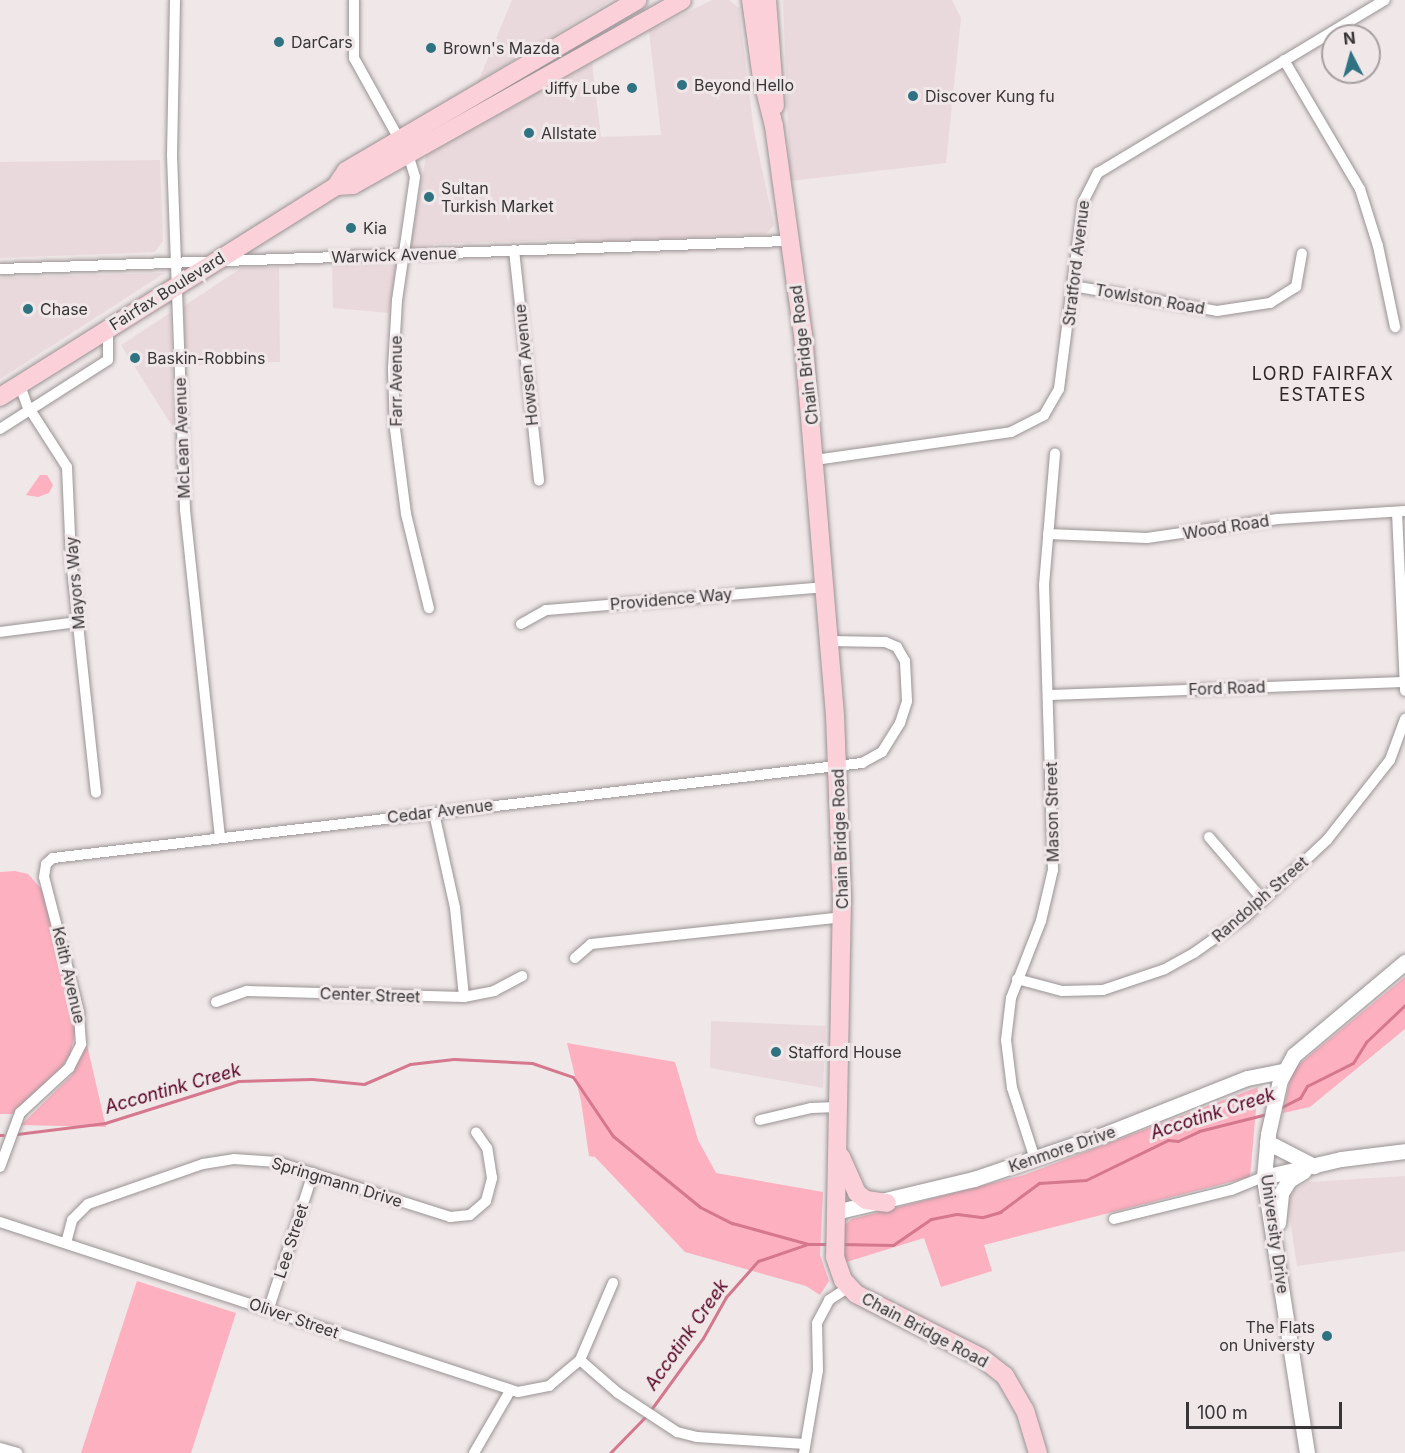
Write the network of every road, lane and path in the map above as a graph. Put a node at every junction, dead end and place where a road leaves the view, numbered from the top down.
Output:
1 (175, 0) edge
2 (354, 0) edge
3 (638, 0) edge
4 (682, 0) edge
5 (751, 0) edge
6 (768, 0) edge
7 (1385, 0) edge
8 (1284, 60) junction
9 (774, 126) junction
10 (404, 147) junction
11 (788, 241) junction
12 (514, 250) junction
13 (1302, 254) dead end
14 (401, 255) junction
15 (175, 262) junction
16 (212, 262) junction
17 (0, 269) edge
18 (176, 284) junction
19 (1073, 286) junction
20 (1395, 327) dead end
21 (108, 328) junction
22 (20, 385) junction
23 (0, 397) edge
24 (30, 410) junction
25 (0, 429) edge
26 (1055, 453) dead end
27 (815, 460) junction
28 (539, 481) dead end
29 (1401, 512) edge
30 (1048, 534) junction
31 (824, 587) junction
32 (429, 608) dead end
33 (78, 622) junction
34 (521, 624) dead end
35 (0, 632) edge
36 (829, 641) junction
37 (1405, 682) edge
38 (1405, 691) edge
39 (1049, 695) junction
40 (1405, 720) edge
41 (837, 765) junction
42 (96, 793) dead end
43 (434, 813) junction
44 (220, 837) junction
45 (1209, 837) dead end
46 (46, 864) joint
47 (1263, 900) junction
48 (842, 916) junction
49 (575, 958) dead end
50 (1405, 962) edge
51 (522, 976) dead end
52 (1017, 979) junction
53 (464, 997) junction
54 (216, 1002) dead end
55 (1283, 1071) junction
56 (837, 1107) junction
57 (760, 1120) dead end
58 (476, 1132) dead end
59 (836, 1134) junction
60 (1268, 1138) junction
61 (1405, 1151) edge
62 (1035, 1159) junction
63 (1314, 1166) junction
64 (0, 1167) edge
65 (313, 1173) junction
66 (1264, 1177) junction
67 (887, 1203) junction
68 (1114, 1219) dead end
69 (834, 1220) junction
70 (0, 1222) edge
71 (66, 1243) junction
72 (1276, 1247) junction
73 (613, 1282) dead end
74 (849, 1287) junction
75 (269, 1308) junction
76 (580, 1360) junction
77 (510, 1391) junction
78 (0, 1448) edge
79 (805, 1449) edge
80 (17, 1453) edge
81 (474, 1453) edge
82 (1038, 1453) edge
83 (1307, 1453) edge

1 - 15 street, McLean Avenue
2 - 10 street, Farr Avenue
3 - 10 main road, Fairfax Boulevard
4 - 10 main road, Fairfax Boulevard
5 - 9 main road, Chain Bridge Road
6 - 9 main road, Chain Bridge Road
7 - 8 street, Stratford Avenue
8 - 19 street, Stratford Avenue
8 - 20 street
9 - 11 main road, Chain Bridge Road
10 - 14 street, Farr Avenue
10 - 16 main road, Fairfax Boulevard
11 - 12 street, Warwick Avenue
11 - 27 main road, Chain Bridge Road
12 - 14 street, Warwick Avenue
12 - 28 street, Howsen Avenue
13 - 19 street, Towlston Road
14 - 16 street, Warwick Avenue
14 - 32 street, Farr Avenue
15 - 16 street, Warwick Avenue
15 - 17 street, Warwick Avenue
15 - 18 street, McLean Avenue
16 - 18 main road, Fairfax Boulevard
18 - 21 main road, Fairfax Boulevard
18 - 44 street, McLean Avenue
19 - 27 street, Stratford Avenue
21 - 22 main road, Fairfax Boulevard
21 - 24 street
22 - 23 main road, Fairfax Boulevard
22 - 24 street, Mayors Way
24 - 25 street
24 - 33 street, Mayors Way
26 - 30 street, Mason Street
27 - 31 main road, Chain Bridge Road
29 - 30 street, Wood Road
29 - 37 street
30 - 39 street, Mason Street
31 - 34 street, Providence Way
31 - 36 main road, Chain Bridge Road
33 - 35 street
33 - 42 street, Mayors Way
36 - 41 main road, Chain Bridge Road
36 - 41 street, Cedar Avenue
37 - 38 street
37 - 39 street, Ford Road
39 - 52 street, Mason Street
40 - 47 street, Randolph Street
41 - 43 street, Cedar Avenue
41 - 48 main road, Chain Bridge Road
43 - 44 street, Cedar Avenue
43 - 53 street
44 - 46 street, Cedar Avenue
45 - 47 street
46 - 64 street, Keith Avenue
47 - 52 street, Randolph Street
48 - 49 street
48 - 56 main road, Chain Bridge Road
50 - 55 street, University Drive
51 - 53 street, Center Street
52 - 62 street, Mason Street
53 - 54 street, Center Street
55 - 60 street, University Drive
55 - 62 street, Kenmore Drive
56 - 57 street
56 - 59 main road, Chain Bridge Road
58 - 65 street, Springmann Drive
59 - 67 main road
59 - 69 main road, Chain Bridge Road
60 - 63 street
60 - 66 street, University Drive
61 - 63 street
62 - 67 street, Kenmore Drive
63 - 66 street
63 - 72 street
65 - 71 street, Springmann Drive
65 - 75 street, Lee Street
66 - 68 street
66 - 72 street, University Drive
67 - 69 street, Kenmore Drive
69 - 74 main road, Chain Bridge Road
70 - 71 street, Oliver Street
71 - 75 street, Oliver Street
72 - 83 street, University Drive
73 - 76 street
74 - 79 street
74 - 82 main road, Chain Bridge Road
75 - 77 street, Oliver Street
76 - 77 street, Oliver Street
76 - 79 street
77 - 81 street
78 - 80 street

